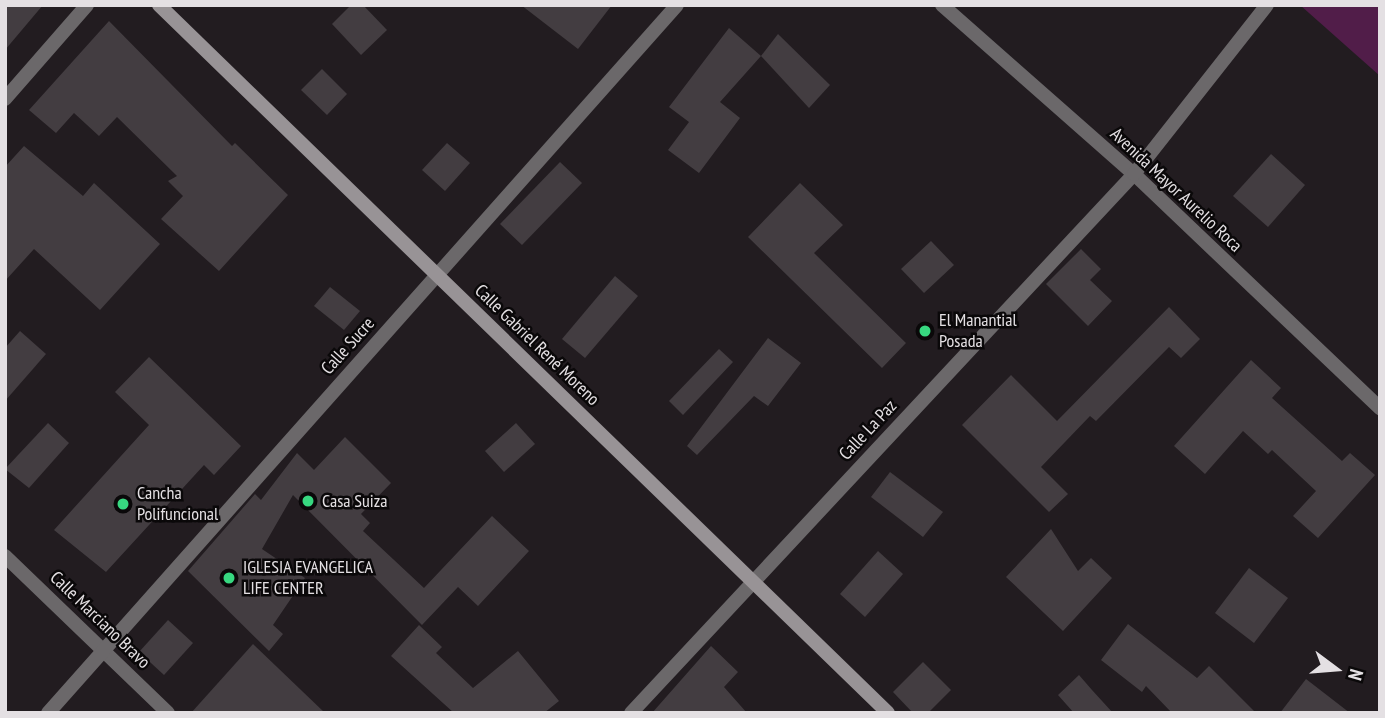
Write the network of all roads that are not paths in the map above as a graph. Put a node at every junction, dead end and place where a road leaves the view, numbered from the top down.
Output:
1 (87, 5) edge
2 (159, 5) edge
3 (677, 5) edge
4 (942, 5) edge
5 (1268, 5) edge
6 (5, 99) edge
7 (1134, 174) junction
8 (437, 275) junction
9 (1380, 408) edge
10 (5, 556) edge
11 (753, 582) junction
12 (103, 650) junction
13 (48, 713) edge
14 (168, 713) edge
15 (631, 713) edge
16 (888, 713) edge

1 - 6 street
2 - 8 street, Calle Gabriel René Moreno
3 - 8 street, Calle Sucre
4 - 7 street, Avenida Mayor Aurelio Roca
5 - 7 street, Calle La Paz
7 - 9 street, Avenida Mayor Aurelio Roca
7 - 11 street, Calle La Paz
8 - 11 street, Calle Gabriel René Moreno
8 - 12 street, Calle Sucre
10 - 12 street, Calle Marciano Bravo
11 - 15 street, Calle La Paz
11 - 16 street, Calle Gabriel René Moreno
12 - 13 street, Calle Sucre
12 - 14 street, Calle Marciano Bravo

